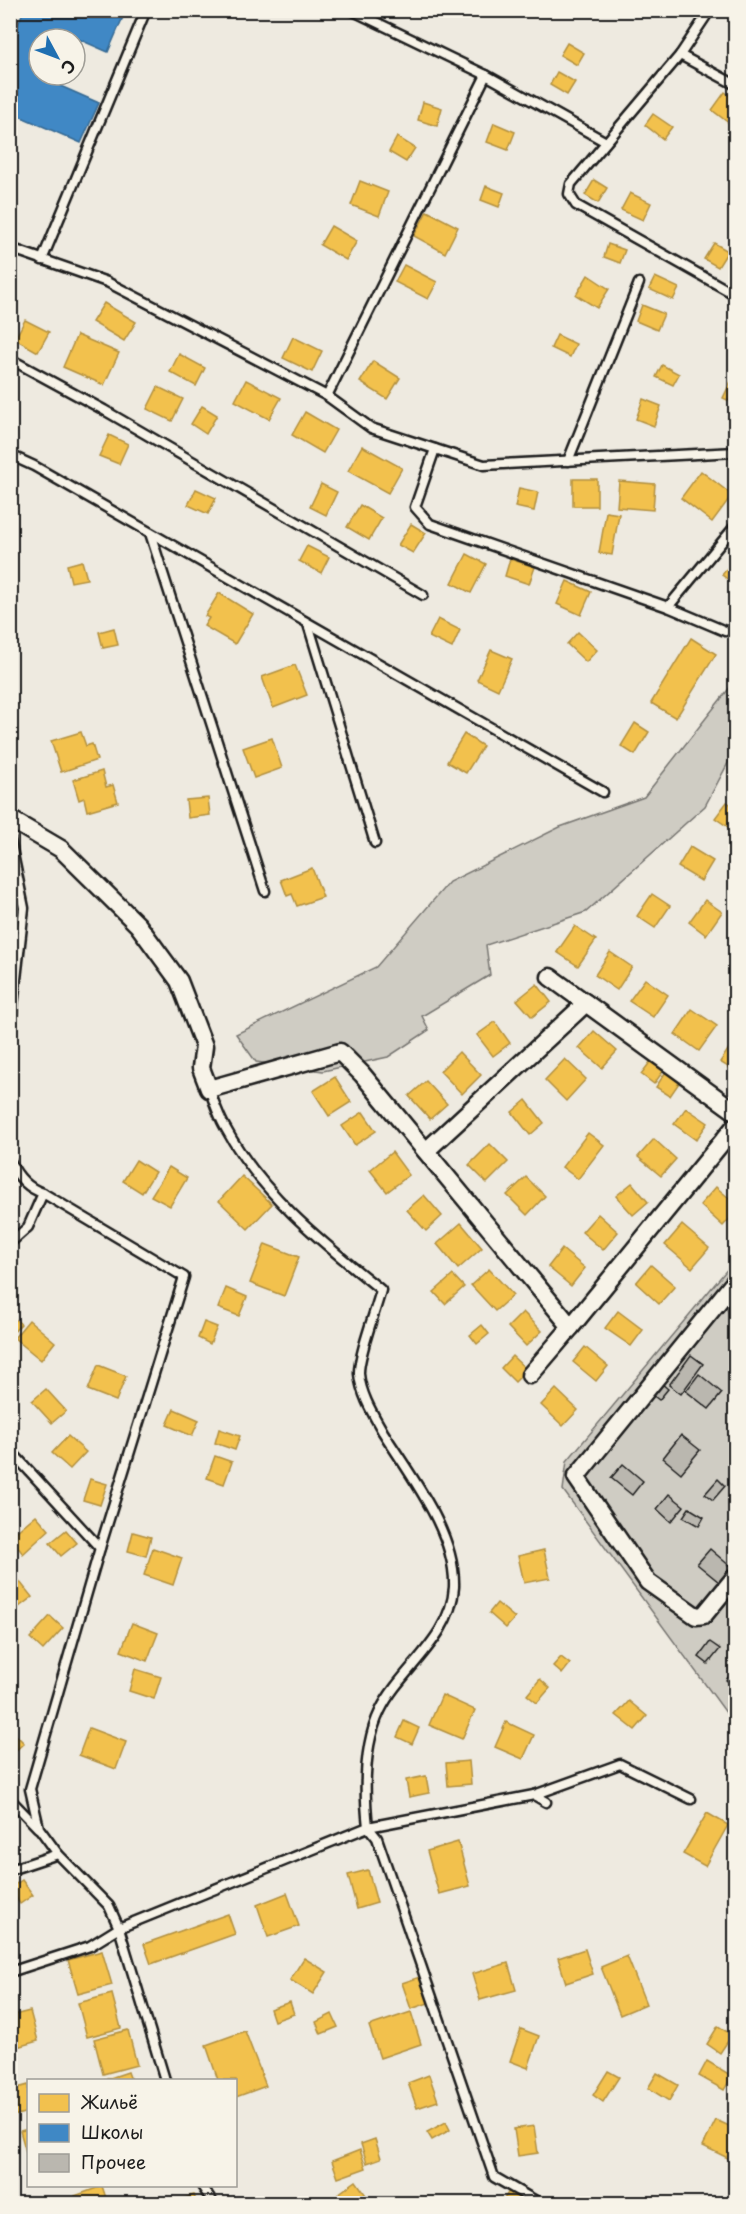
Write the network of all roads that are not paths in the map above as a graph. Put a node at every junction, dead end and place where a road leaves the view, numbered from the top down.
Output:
1 (146, 10) edge
2 (351, 10) edge
3 (710, 10) edge
4 (680, 55) junction
5 (486, 75) junction
6 (735, 85) edge
7 (606, 142) junction
8 (10, 248) edge
9 (42, 260) junction
10 (639, 283) dead end
11 (735, 295) edge
12 (10, 359) edge
13 (327, 396) junction
14 (435, 449) junction
15 (735, 452) edge
16 (10, 455) edge
17 (568, 461) junction
18 (735, 525) edge
19 (150, 533) junction
20 (423, 595) dead end
21 (668, 607) junction
22 (308, 624) junction
23 (725, 631) dead end
24 (603, 792) dead end
25 (10, 819) edge
26 (10, 839) edge
27 (375, 843) dead end
28 (265, 891) dead end
29 (550, 977) dead end
30 (586, 1003) junction
31 (10, 1033) edge
32 (209, 1089) junction
33 (735, 1112) edge
34 (735, 1125) edge
35 (426, 1151) junction
36 (10, 1161) edge
37 (43, 1193) junction
38 (10, 1243) edge
39 (735, 1280) edge
40 (571, 1327) junction
41 (530, 1375) dead end
42 (10, 1450) edge
43 (100, 1548) junction
44 (735, 1576) edge
45 (534, 1796) junction
46 (10, 1799) edge
47 (691, 1799) dead end
48 (546, 1802) dead end
49 (368, 1827) junction
50 (39, 1828) junction
51 (58, 1854) junction
52 (10, 1870) edge
53 (119, 1928) junction
54 (10, 1972) edge
55 (165, 2079) edge
56 (203, 2187) edge
57 (214, 2204) edge
58 (541, 2204) edge

1 - 9 lane
2 - 5 lane
3 - 4 lane
4 - 6 lane
4 - 7 lane
5 - 7 lane
5 - 13 lane
7 - 11 lane
8 - 9 lane
9 - 13 lane
10 - 17 lane
12 - 20 lane
13 - 14 lane
14 - 17 lane
14 - 21 lane
15 - 17 lane
16 - 19 lane
18 - 21 lane
19 - 22 lane
19 - 28 lane
21 - 23 lane
22 - 24 lane
22 - 27 lane
25 - 32 street
26 - 31 lane
29 - 30 street
30 - 33 street
30 - 35 street
32 - 35 street
32 - 49 lane
34 - 40 street
35 - 40 street
36 - 37 lane
37 - 38 lane
37 - 43 lane
39 - 44 street
40 - 41 street
42 - 43 lane
43 - 50 lane
45 - 47 lane
45 - 48 lane
45 - 49 lane
46 - 50 lane
49 - 53 lane
49 - 58 lane
50 - 51 lane
51 - 52 lane
51 - 53 lane
53 - 54 lane
53 - 55 lane
56 - 57 lane

